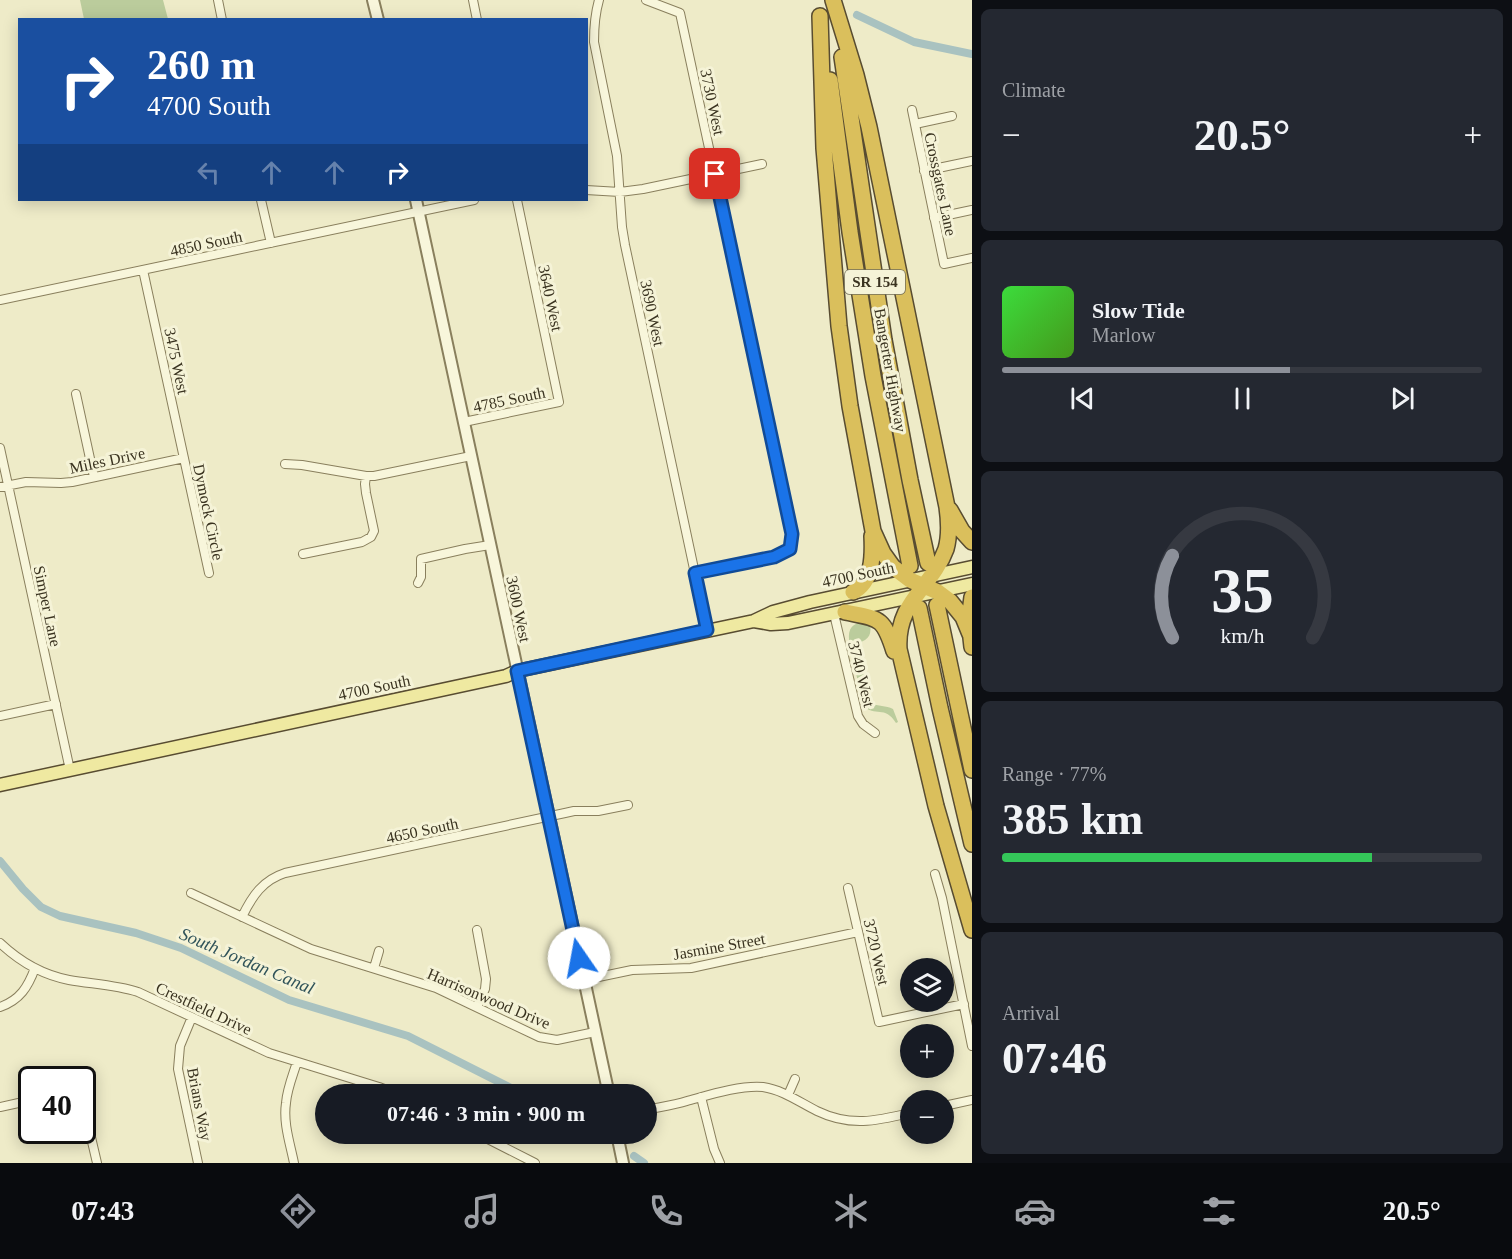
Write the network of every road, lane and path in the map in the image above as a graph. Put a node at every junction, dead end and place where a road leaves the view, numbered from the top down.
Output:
1 (218, 0) edge
2 (373, 0) edge
3 (473, 0) edge
4 (599, 0) edge
5 (646, 0) edge
6 (817, 0) edge
7 (832, 0) edge
8 (820, 16) junction
9 (222, 18) edge
10 (378, 18) edge
11 (477, 18) edge
12 (912, 110) dead end
13 (952, 116) dead end
14 (915, 124) junction
15 (972, 161) edge
16 (762, 164) dead end
17 (924, 171) junction
18 (715, 174) junction
19 (588, 190) edge
20 (620, 192) junction
21 (261, 201) edge
22 (416, 201) edge
23 (469, 201) edge
24 (517, 201) edge
25 (972, 210) edge
26 (418, 211) junction
27 (934, 218) junction
28 (271, 243) junction
29 (972, 258) edge
30 (143, 270) junction
31 (0, 300) edge
32 (76, 394) dead end
33 (559, 402) joint
34 (464, 422) junction
35 (0, 448) edge
36 (471, 456) junction
37 (184, 458) junction
38 (285, 464) dead end
39 (366, 476) junction
40 (94, 477) junction
41 (4, 487) edge
42 (945, 495) junction
43 (871, 524) junction
44 (972, 542) edge
45 (490, 545) junction
46 (303, 555) dead end
47 (972, 567) edge
48 (209, 573) dead end
49 (695, 573) junction
50 (418, 583) dead end
51 (972, 584) edge
52 (924, 586) junction
53 (853, 592) junction
54 (972, 597) edge
55 (839, 613) junction
56 (754, 621) junction
57 (707, 630) junction
58 (971, 641) edge
59 (517, 671) junction
60 (905, 676) junction
61 (56, 704) junction
62 (0, 716) edge
63 (875, 733) dead end
64 (70, 770) junction
65 (972, 770) edge
66 (0, 785) edge
67 (628, 805) dead end
68 (549, 816) junction
69 (972, 844) edge
70 (935, 874) dead end
71 (848, 888) dead end
72 (191, 893) dead end
73 (242, 917) junction
74 (477, 930) dead end
75 (972, 930) edge
76 (858, 932) junction
77 (0, 943) edge
78 (379, 951) dead end
79 (35, 968) junction
80 (374, 968) junction
81 (584, 980) junction
82 (964, 1004) junction
83 (0, 1007) edge
84 (477, 1007) junction
85 (192, 1017) junction
86 (595, 1032) junction
87 (972, 1046) edge
88 (297, 1062) junction
89 (795, 1079) dead end
90 (369, 1084) edge
91 (607, 1084) edge
92 (788, 1095) junction
93 (701, 1097) junction
94 (972, 1100) edge
95 (18, 1103) edge
96 (954, 1104) edge
97 (0, 1107) edge
98 (657, 1108) edge
99 (900, 1115) edge
100 (93, 1144) edge
101 (498, 1144) edge
102 (619, 1144) edge
103 (97, 1163) edge
104 (198, 1163) edge
105 (294, 1163) edge
106 (536, 1163) edge
107 (623, 1163) edge
108 (720, 1163) edge

1 - 9 street
2 - 10 street
3 - 11 street
4 - 20 street, 3690 West
5 - 18 street, 3730 West
6 - 8 highway, Bangerter Highway / SR 154
7 - 42 highway
7 - 52 highway, Bangerter Highway / SR 154
8 - 43 highway
8 - 52 highway, Bangerter Highway / SR 154
12 - 14 street, Crossgates Lane
13 - 14 street
14 - 17 street, Crossgates Lane
15 - 17 street
16 - 18 street
17 - 27 street, Crossgates Lane
18 - 20 street
18 - 49 street, 3730 West
19 - 20 street
20 - 49 street, 3690 West
21 - 28 street
22 - 26 street, 3600 West
23 - 26 street, 4850 South
24 - 33 street, 3640 West
25 - 27 street
26 - 28 street, 4850 South
26 - 34 street, 3600 West
27 - 29 street, Crossgates Lane
28 - 30 street, 4850 South
30 - 31 street, 4850 South
30 - 37 street, 3475 West
32 - 40 street
33 - 34 street, 4785 South
34 - 36 street, 3600 West
35 - 41 street, Simper Lane
36 - 39 street
36 - 45 street, 3600 West
37 - 40 street, Miles Drive
37 - 48 street, Dymock Circle
38 - 39 street
39 - 46 street
40 - 41 street, Miles Drive
41 - 61 street, Simper Lane
42 - 44 highway
42 - 52 highway
43 - 52 highway
43 - 53 highway
45 - 50 street
45 - 59 street, 3600 West
47 - 52 main road, 4700 South
49 - 57 street, 3690 West
51 - 52 main road, 4700 South
52 - 53 main road, 4700 South
52 - 55 main road, 4700 South
52 - 58 highway
52 - 60 highway
52 - 65 highway, Bangerter Highway / SR 154
52 - 69 highway, Bangerter Highway / SR 154
53 - 56 main road, 4700 South
54 - 58 highway
55 - 56 main road, 4700 South
55 - 60 highway
55 - 63 street, 3740 West
56 - 57 main road, 4700 South
57 - 59 main road, 4700 South
59 - 64 main road, 4700 South
59 - 68 street, 3600 West
60 - 75 highway
61 - 62 street
61 - 64 street, Simper Lane
64 - 66 main road, 4700 South
67 - 68 street, 4650 South
68 - 73 street, 4650 South
68 - 81 street, 3600 West
70 - 82 street
71 - 76 street, 3720 West
72 - 73 street, Harrisonwood Drive
73 - 80 street, Harrisonwood Drive
74 - 84 street
76 - 81 street, Jasmine Street
76 - 82 street, 3720 West
77 - 79 street, Crestfield Drive
78 - 80 street
79 - 83 street
79 - 85 street, Crestfield Drive
80 - 84 street, Harrisonwood Drive
81 - 86 street, 3600 West
82 - 87 street
84 - 86 street, Harrisonwood Drive
85 - 88 street, Crestfield Drive
85 - 104 street, Brians Way
86 - 91 street, 3600 West
88 - 90 street, Crestfield Drive
88 - 105 street
89 - 92 street
92 - 93 street
92 - 99 street
93 - 98 street
93 - 108 street
94 - 96 street
95 - 97 street
100 - 103 street
101 - 106 street
102 - 107 street

